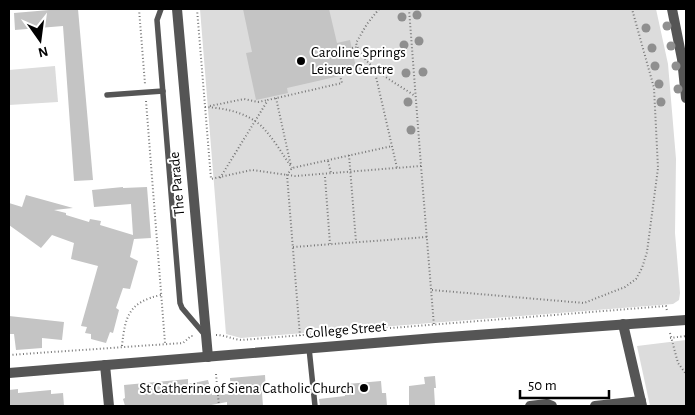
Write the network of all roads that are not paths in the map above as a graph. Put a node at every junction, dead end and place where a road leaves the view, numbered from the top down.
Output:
1 (161, 9) edge
2 (177, 9) edge
3 (672, 9) edge
4 (684, 58) edge
5 (163, 91) junction
6 (107, 95) dead end
7 (686, 98) edge
8 (686, 320) edge
9 (623, 324) junction
10 (205, 335) junction
11 (309, 348) junction
12 (208, 357) junction
13 (105, 365) junction
14 (9, 373) edge
15 (641, 404) edge
16 (109, 406) edge
17 (315, 406) edge
18 (530, 406) edge
19 (552, 406) edge
20 (595, 406) edge

1 - 5 lane
2 - 10 street, The Parade
3 - 4 street
4 - 7 street
5 - 6 lane
5 - 10 lane
8 - 9 street, College Street
9 - 11 street, College Street
9 - 15 street
10 - 12 street, The Parade
11 - 12 street, College Street
11 - 17 lane
12 - 13 street, College Street
13 - 14 street, College Street
13 - 16 street
15 - 20 street
18 - 19 street

